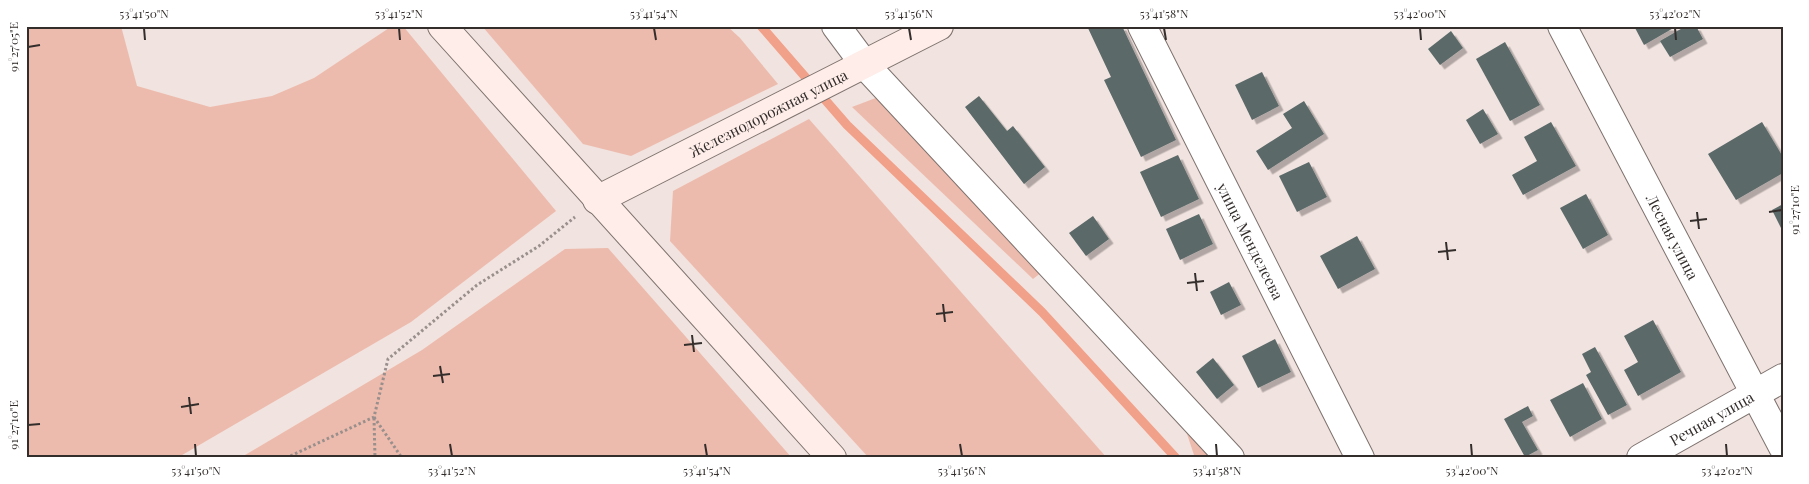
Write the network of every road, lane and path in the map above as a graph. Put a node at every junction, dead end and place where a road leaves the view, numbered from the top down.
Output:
1 (442, 26) edge
2 (836, 26) edge
3 (939, 26) edge
4 (1142, 26) edge
5 (1562, 26) edge
6 (865, 65) junction
7 (598, 200) junction
8 (1783, 378) edge
9 (1754, 393) junction
10 (374, 417) junction
11 (1783, 447) edge
12 (286, 458) edge
13 (375, 458) edge
14 (402, 458) edge
15 (832, 458) edge
16 (1230, 458) edge
17 (1360, 458) edge
18 (1641, 458) edge

1 - 7 main road
2 - 6 street
3 - 6 main road, Железнодорожная улица
4 - 17 street, улица Менделеева
5 - 9 street, Лесная улица
6 - 7 main road, Железнодорожная улица
6 - 16 street
7 - 10 path
7 - 15 main road
8 - 9 street, Речная улица
9 - 11 street, Лесная улица
9 - 18 street, Речная улица
10 - 12 path
10 - 13 path
10 - 14 path

